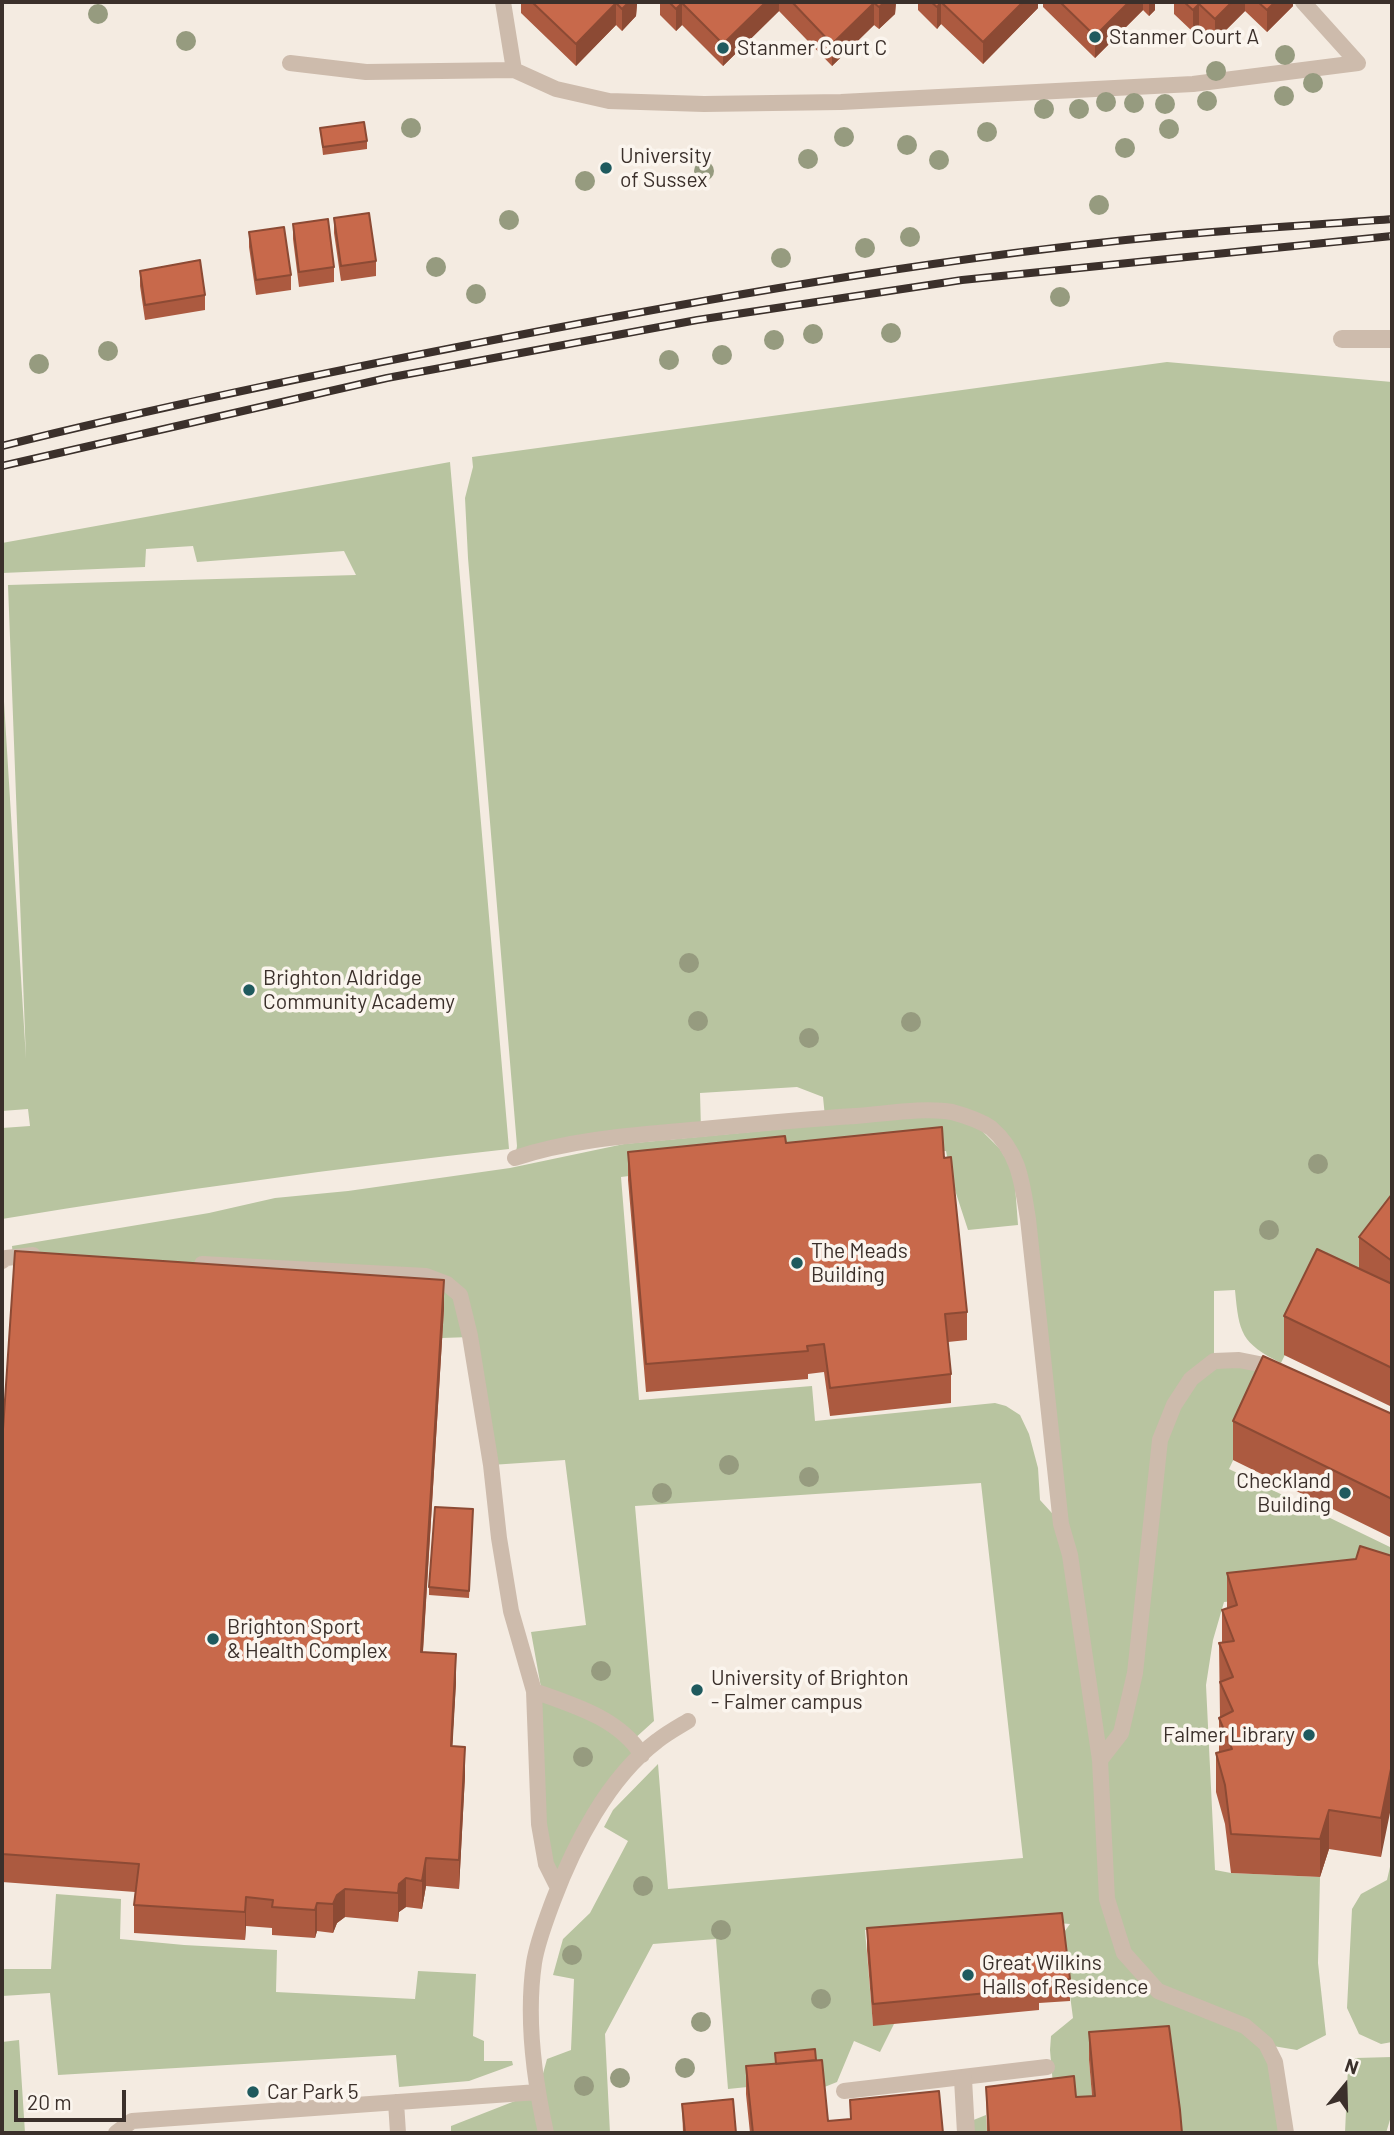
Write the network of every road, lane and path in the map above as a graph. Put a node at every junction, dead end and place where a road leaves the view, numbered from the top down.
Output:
1 (503, 2) edge
2 (1303, 2) edge
3 (290, 63) dead end
4 (514, 70) junction
5 (1342, 339) dead end
6 (1392, 339) edge
7 (515, 1158) dead end
8 (53, 1256) edge
9 (2, 1261) edge
10 (190, 1263) edge
11 (1259, 1364) edge
12 (534, 1691) junction
13 (688, 1721) dead end
14 (642, 1755) junction
15 (1100, 1760) junction
16 (558, 1888) junction
17 (1047, 2067) dead end
18 (963, 2079) junction
19 (845, 2091) dead end
20 (538, 2092) junction
21 (396, 2102) junction
22 (116, 2133) edge
23 (398, 2133) edge
24 (546, 2133) edge
25 (967, 2133) edge
26 (1286, 2133) edge

1 - 4 lane
2 - 4 lane
3 - 4 lane
5 - 6 street
7 - 15 lane
8 - 9 lane
10 - 12 lane
11 - 15 lane
12 - 14 lane
12 - 16 lane
13 - 14 lane
14 - 16 lane
15 - 26 lane
16 - 20 lane
17 - 18 lane
18 - 19 lane
18 - 25 street
20 - 21 lane
20 - 24 lane
21 - 22 lane
21 - 23 lane

